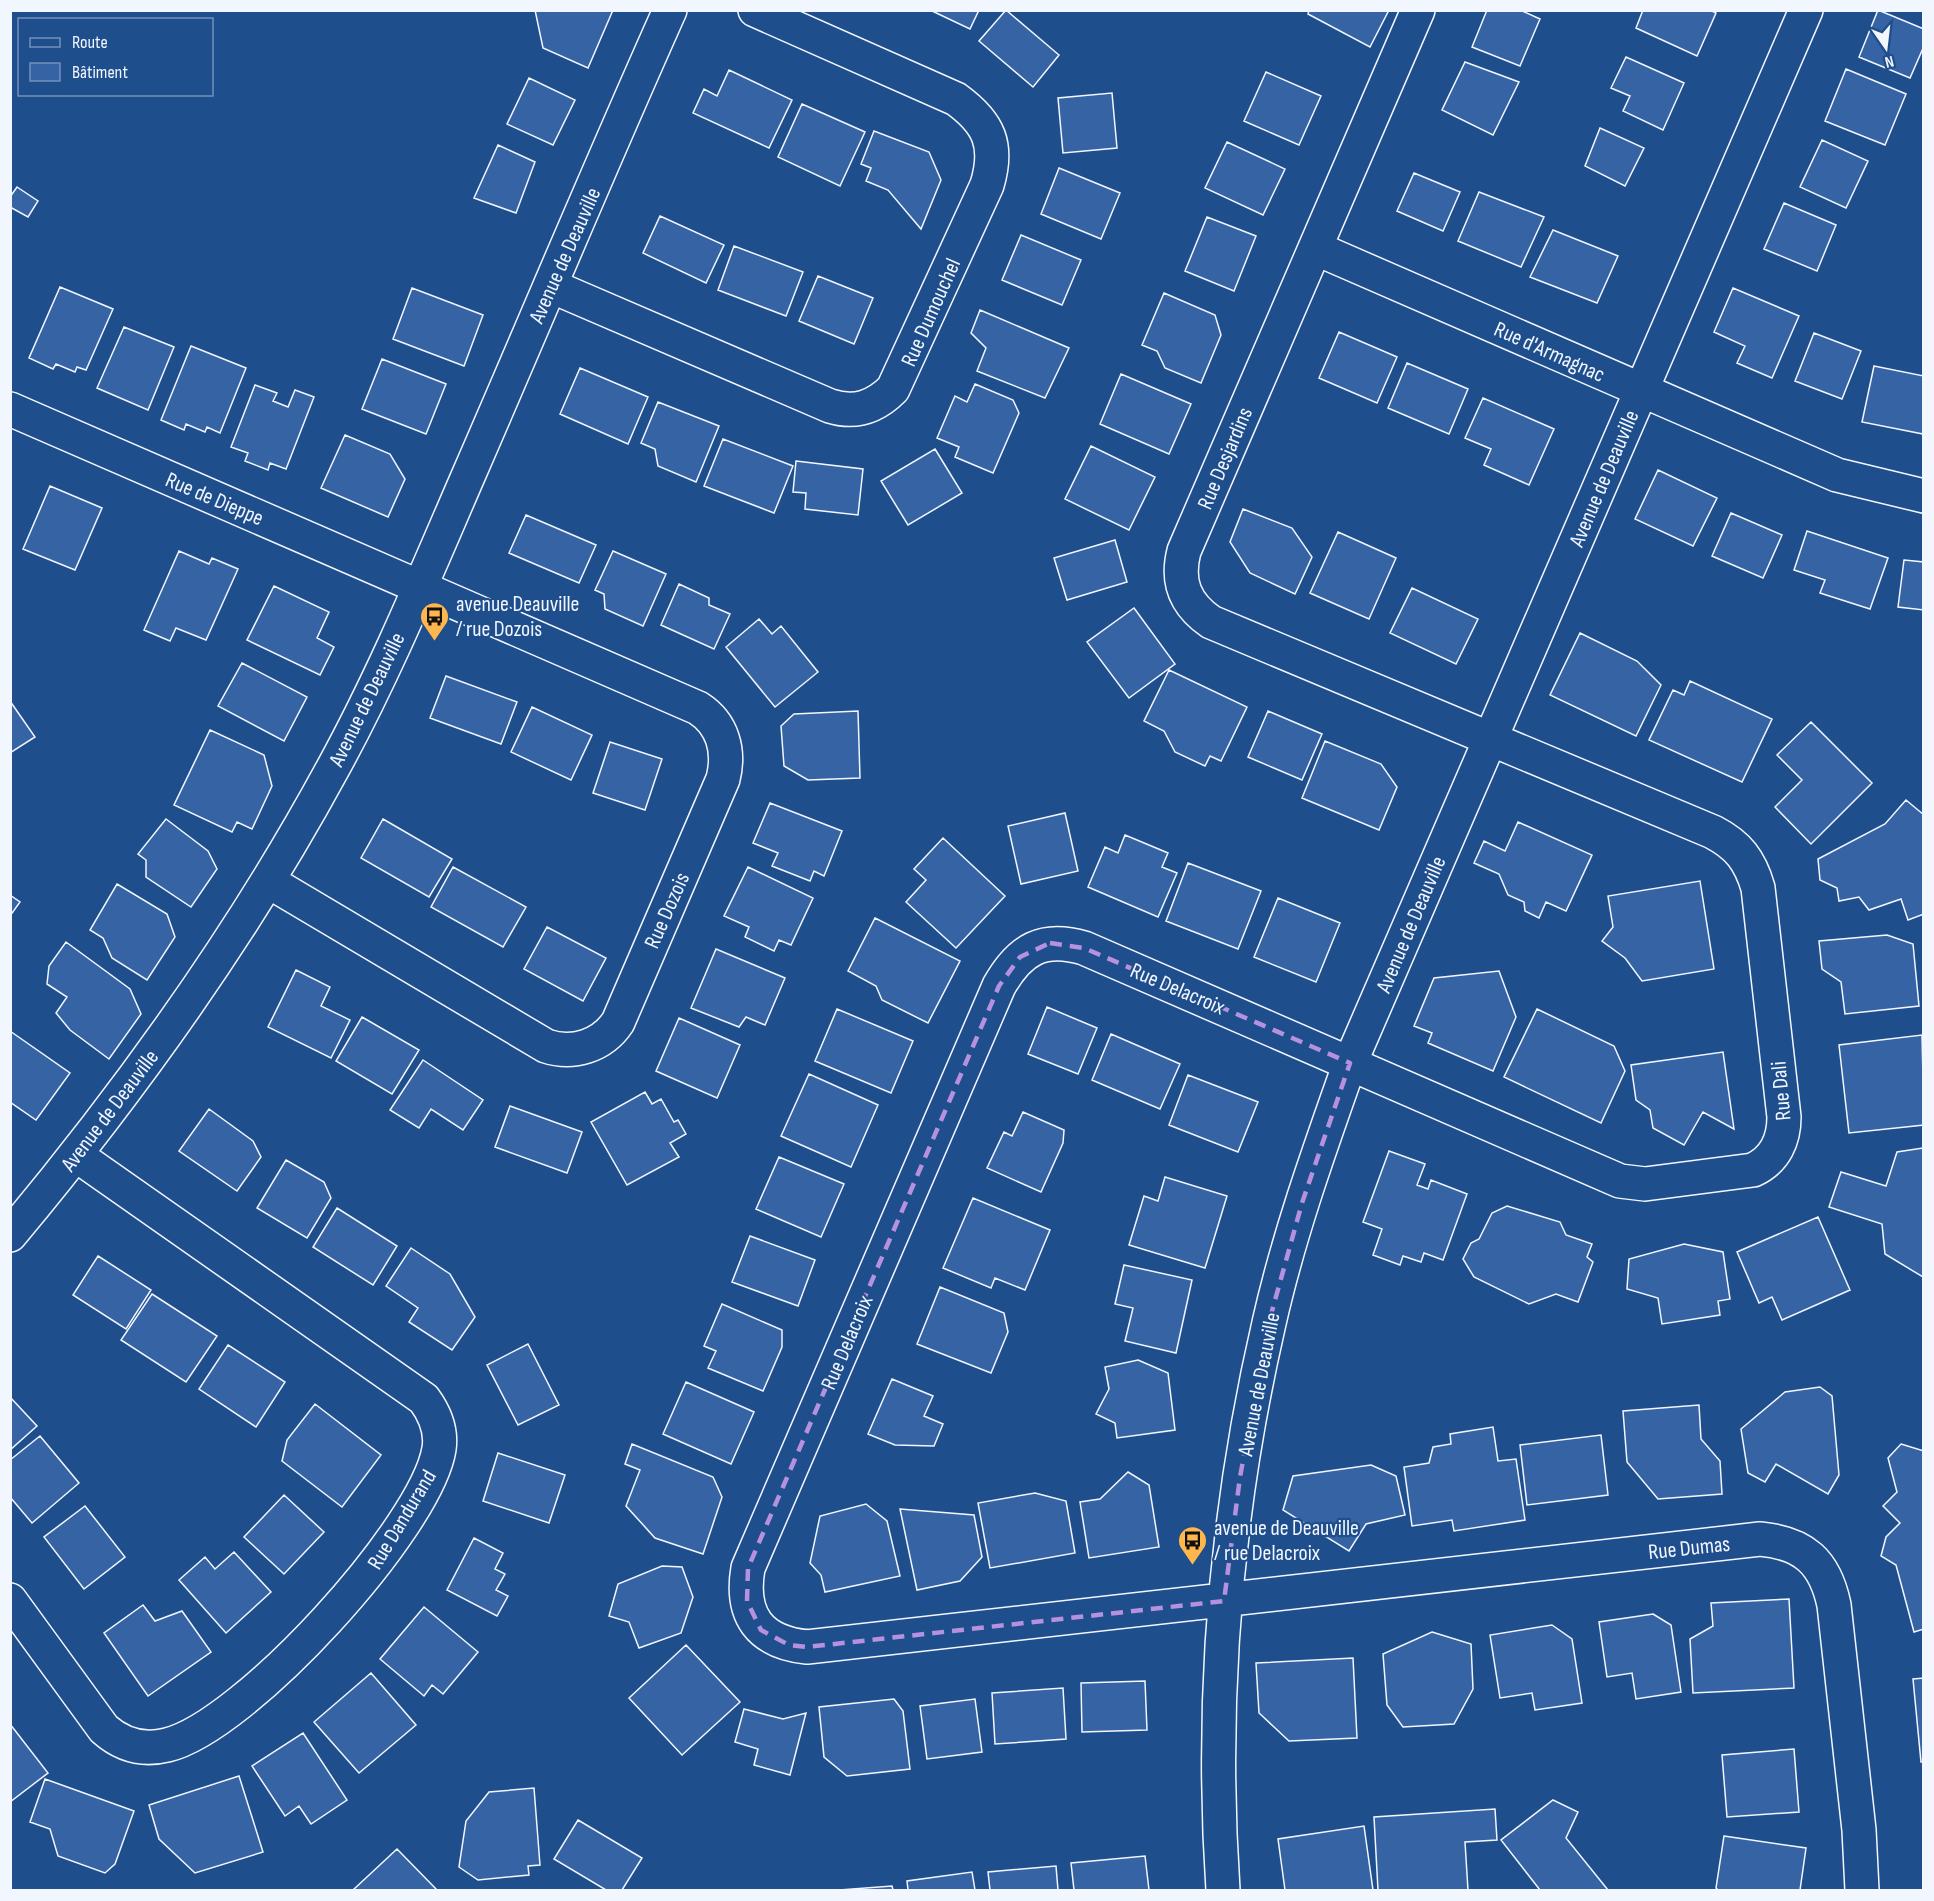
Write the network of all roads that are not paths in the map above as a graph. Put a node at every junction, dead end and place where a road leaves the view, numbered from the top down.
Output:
1 (670, 10) edge
2 (755, 10) edge
3 (1418, 10) edge
4 (1806, 10) edge
5 (1315, 248) junction
6 (551, 286) junction
7 (1641, 391) junction
8 (10, 409) edge
9 (1923, 496) edge
10 (421, 586) junction
11 (1491, 737) junction
12 (268, 880) junction
13 (1350, 1063) junction
14 (76, 1155) junction
15 (10, 1235) edge
16 (10, 1600) edge
17 (1224, 1601) junction
18 (1223, 1890) edge
19 (1862, 1890) edge

1 - 6 street, Avenue de Deauville
2 - 6 street, Rue Dumouchel
3 - 5 street, Rue Desjardins
4 - 7 street, Avenue de Deauville
5 - 7 street, Rue d'Armagnac
5 - 11 street, Rue Desjardins
6 - 10 street, Avenue de Deauville
7 - 9 street, Rue d'Armagnac
7 - 11 street, Avenue de Deauville
8 - 10 street, Rue de Dieppe
10 - 12 street, Avenue de Deauville
10 - 12 street, Rue Dozois
11 - 13 street, Avenue de Deauville
11 - 13 street, Rue Dali
12 - 14 street, Avenue de Deauville
13 - 17 street, Avenue de Deauville
13 - 17 street, Rue Delacroix
14 - 15 street, Avenue de Deauville
14 - 16 street, Rue Dandurand
17 - 18 street, Avenue de Deauville
17 - 19 street, Rue Dumas

